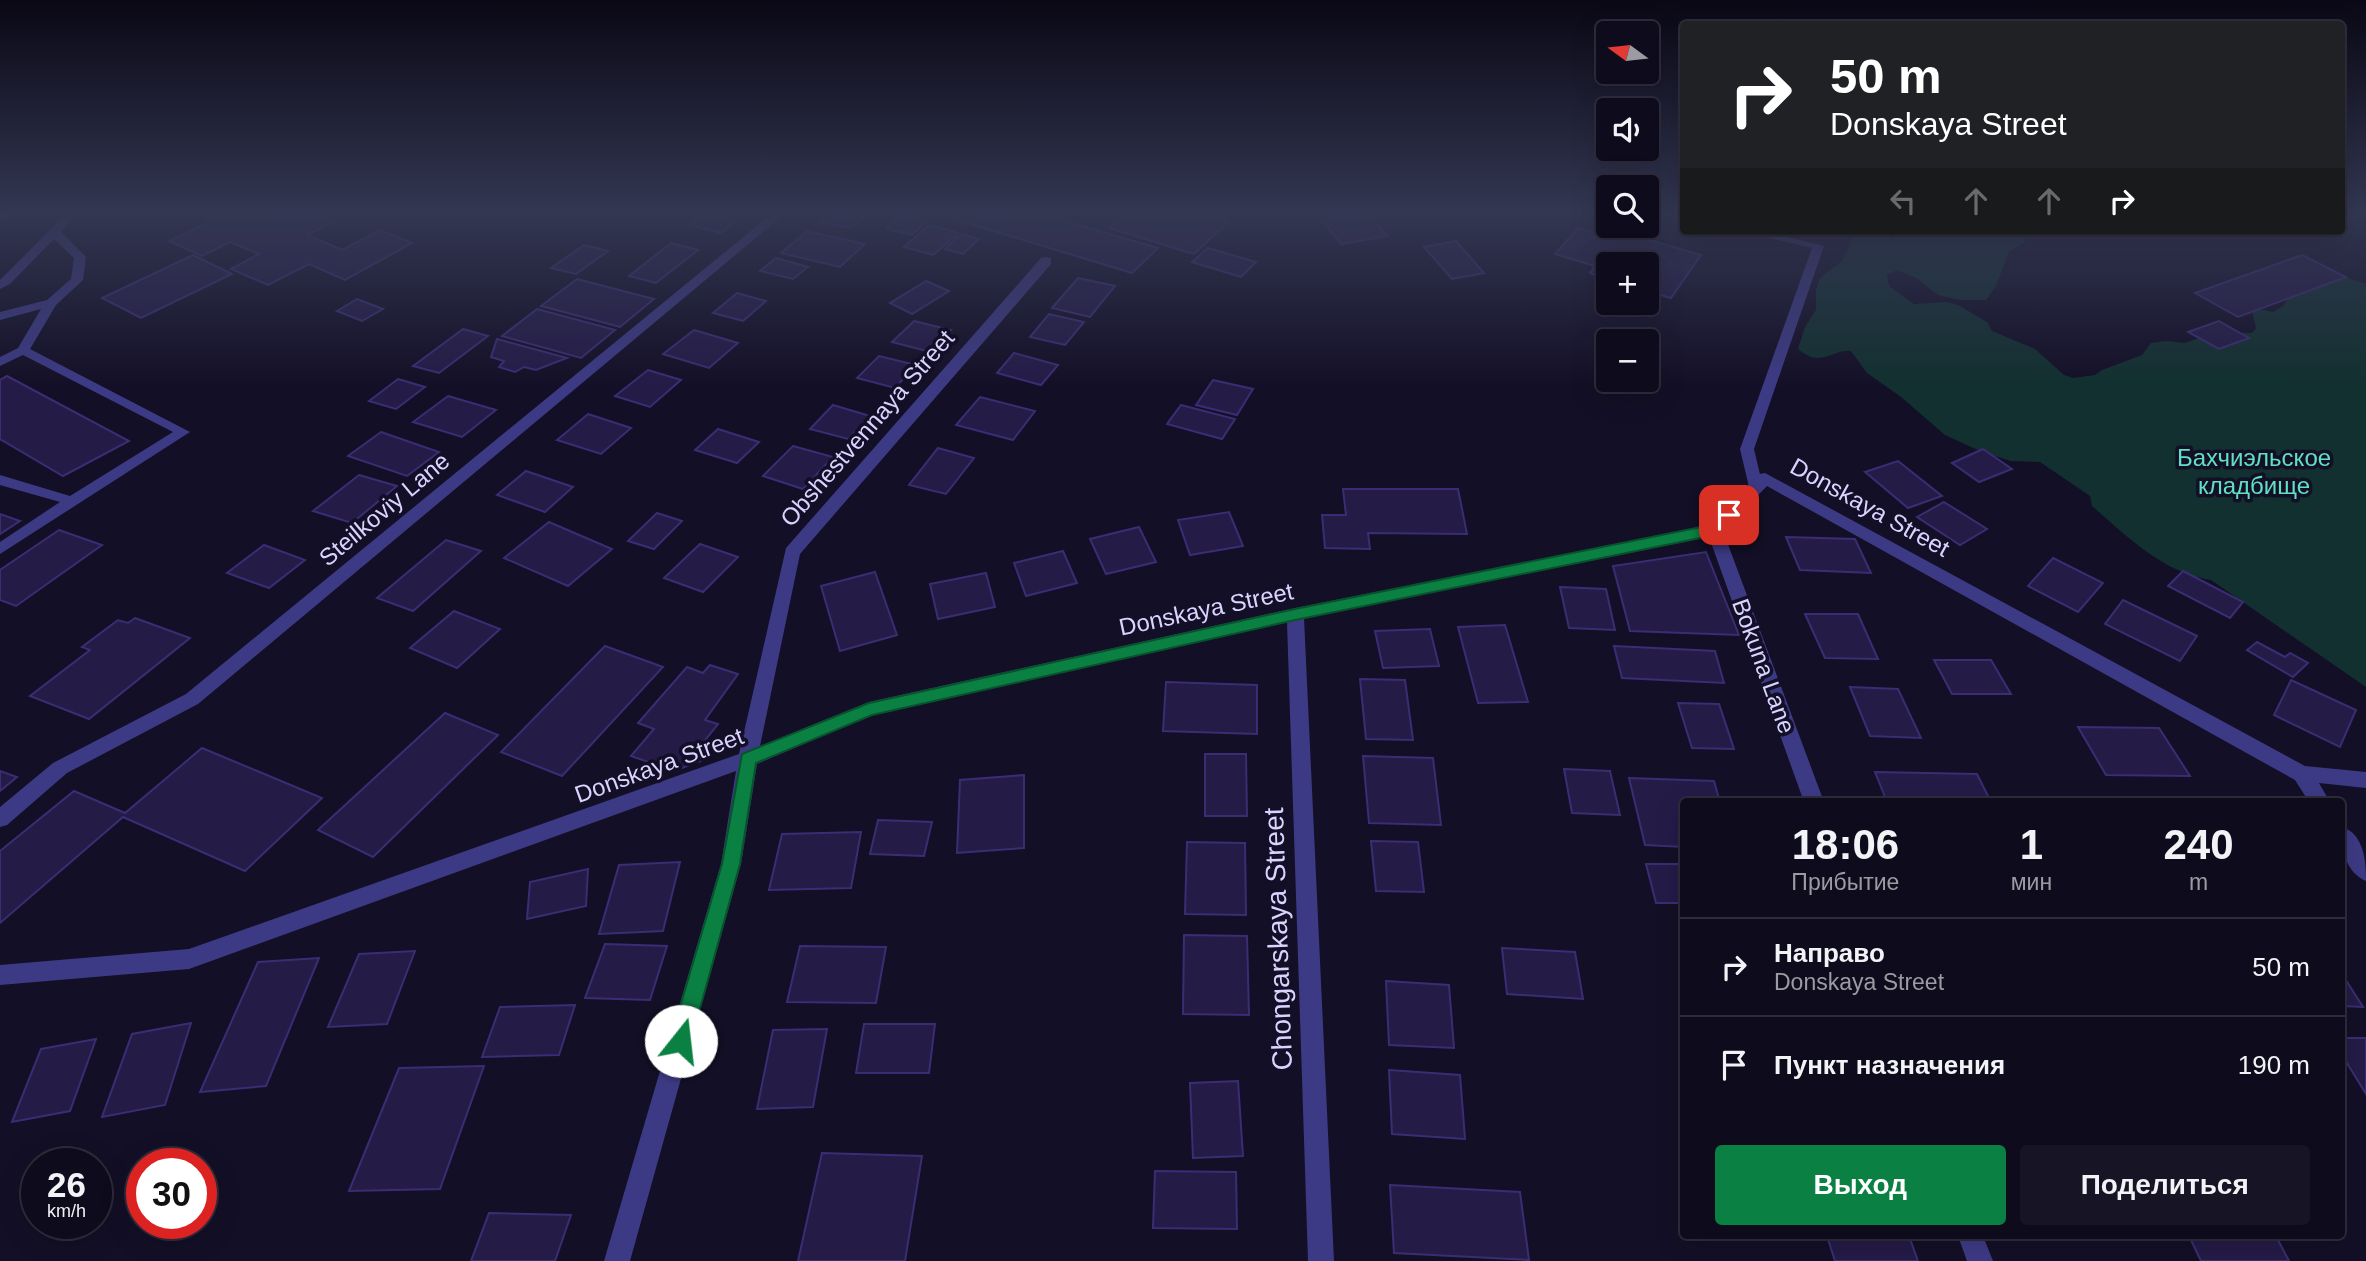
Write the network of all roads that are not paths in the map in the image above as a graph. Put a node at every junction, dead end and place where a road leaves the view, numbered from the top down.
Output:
1 (18, 270) edge
2 (78, 270) edge
3 (711, 270) edge
4 (1038, 270) edge
5 (1810, 270) edge
6 (0, 285) edge
7 (51, 303) junction
8 (0, 316) edge
9 (23, 350) junction
10 (0, 362) edge
11 (0, 480) edge
12 (1756, 487) junction
13 (72, 501) junction
14 (1715, 530) junction
15 (0, 549) edge
16 (1295, 614) junction
17 (748, 759) junction
18 (2301, 774) junction
19 (2366, 780) edge
20 (1813, 798) edge
21 (2317, 798) edge
22 (0, 818) edge
23 (2345, 840) edge
24 (2366, 872) edge
25 (0, 975) edge
26 (1971, 1239) edge
27 (617, 1261) edge
28 (1321, 1261) edge
29 (1980, 1261) edge

1 - 6 lane
2 - 7 lane
3 - 22 street, Steilkoviy Lane
4 - 17 street, Obshestvennaya Street
5 - 12 lane
7 - 8 lane
7 - 9 lane
9 - 10 lane
9 - 13 lane
11 - 13 lane
12 - 14 street, Donskaya Street
12 - 18 street, Donskaya Street
13 - 15 lane
14 - 16 street, Donskaya Street
14 - 20 street, Bokuna Lane
16 - 17 street, Donskaya Street
16 - 28 street, Chongarskaya Street
17 - 25 street, Donskaya Street
17 - 27 street, Obshestvennaya Street
18 - 19 street, Donskaya Street
18 - 21 street
23 - 24 street
26 - 29 street

